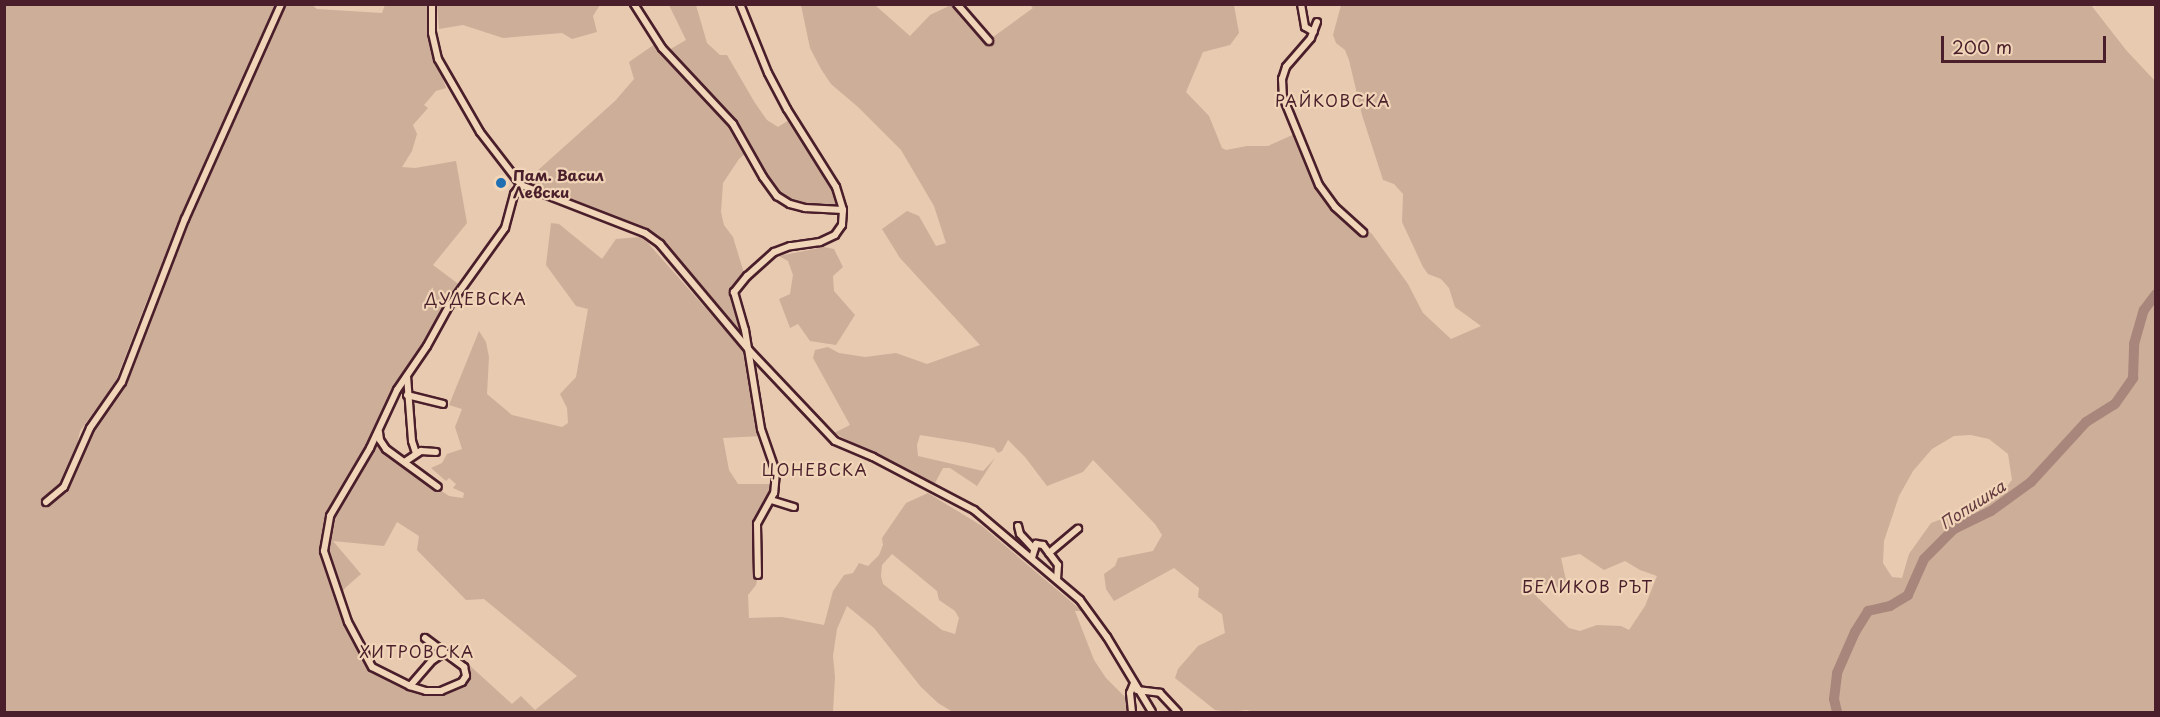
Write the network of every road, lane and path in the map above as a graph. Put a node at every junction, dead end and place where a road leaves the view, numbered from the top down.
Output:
1 (282, 4) edge
2 (432, 4) edge
3 (634, 4) edge
4 (740, 4) edge
5 (957, 4) edge
6 (1301, 4) edge
7 (1317, 22) dead end
8 (1314, 32) junction
9 (989, 41) dead end
10 (521, 185) junction
11 (843, 210) junction
12 (1363, 232) dead end
13 (749, 350) junction
14 (407, 376) junction
15 (407, 395) junction
16 (443, 404) dead end
17 (379, 431) junction
18 (436, 452) dead end
19 (416, 453) junction
20 (406, 461) junction
21 (438, 487) dead end
22 (771, 500) junction
23 (46, 502) dead end
24 (794, 507) dead end
25 (1018, 526) dead end
26 (1078, 529) dead end
27 (1034, 549) junction
28 (1049, 553) junction
29 (1032, 558) junction
30 (758, 575) dead end
31 (1057, 579) junction
32 (425, 638) dead end
33 (445, 652) junction
34 (1135, 686) junction
35 (410, 687) junction
36 (1132, 712) edge
37 (1152, 712) edge
38 (1178, 712) edge

1 - 23 street
2 - 10 street
3 - 11 street
4 - 11 street
5 - 9 street
6 - 8 street
7 - 8 street
8 - 12 street
10 - 13 street
10 - 14 street
11 - 13 street
13 - 22 street
13 - 29 street
14 - 15 street
14 - 17 street
15 - 16 street
15 - 19 street
17 - 20 street
17 - 35 street
18 - 19 street
19 - 20 street
20 - 21 street
22 - 24 street
22 - 30 street
25 - 27 street
26 - 28 street
27 - 28 street
27 - 29 street
28 - 31 street
29 - 31 street
31 - 34 street
32 - 33 street
33 - 35 street
33 - 35 street
34 - 36 street
34 - 37 street
34 - 38 street

